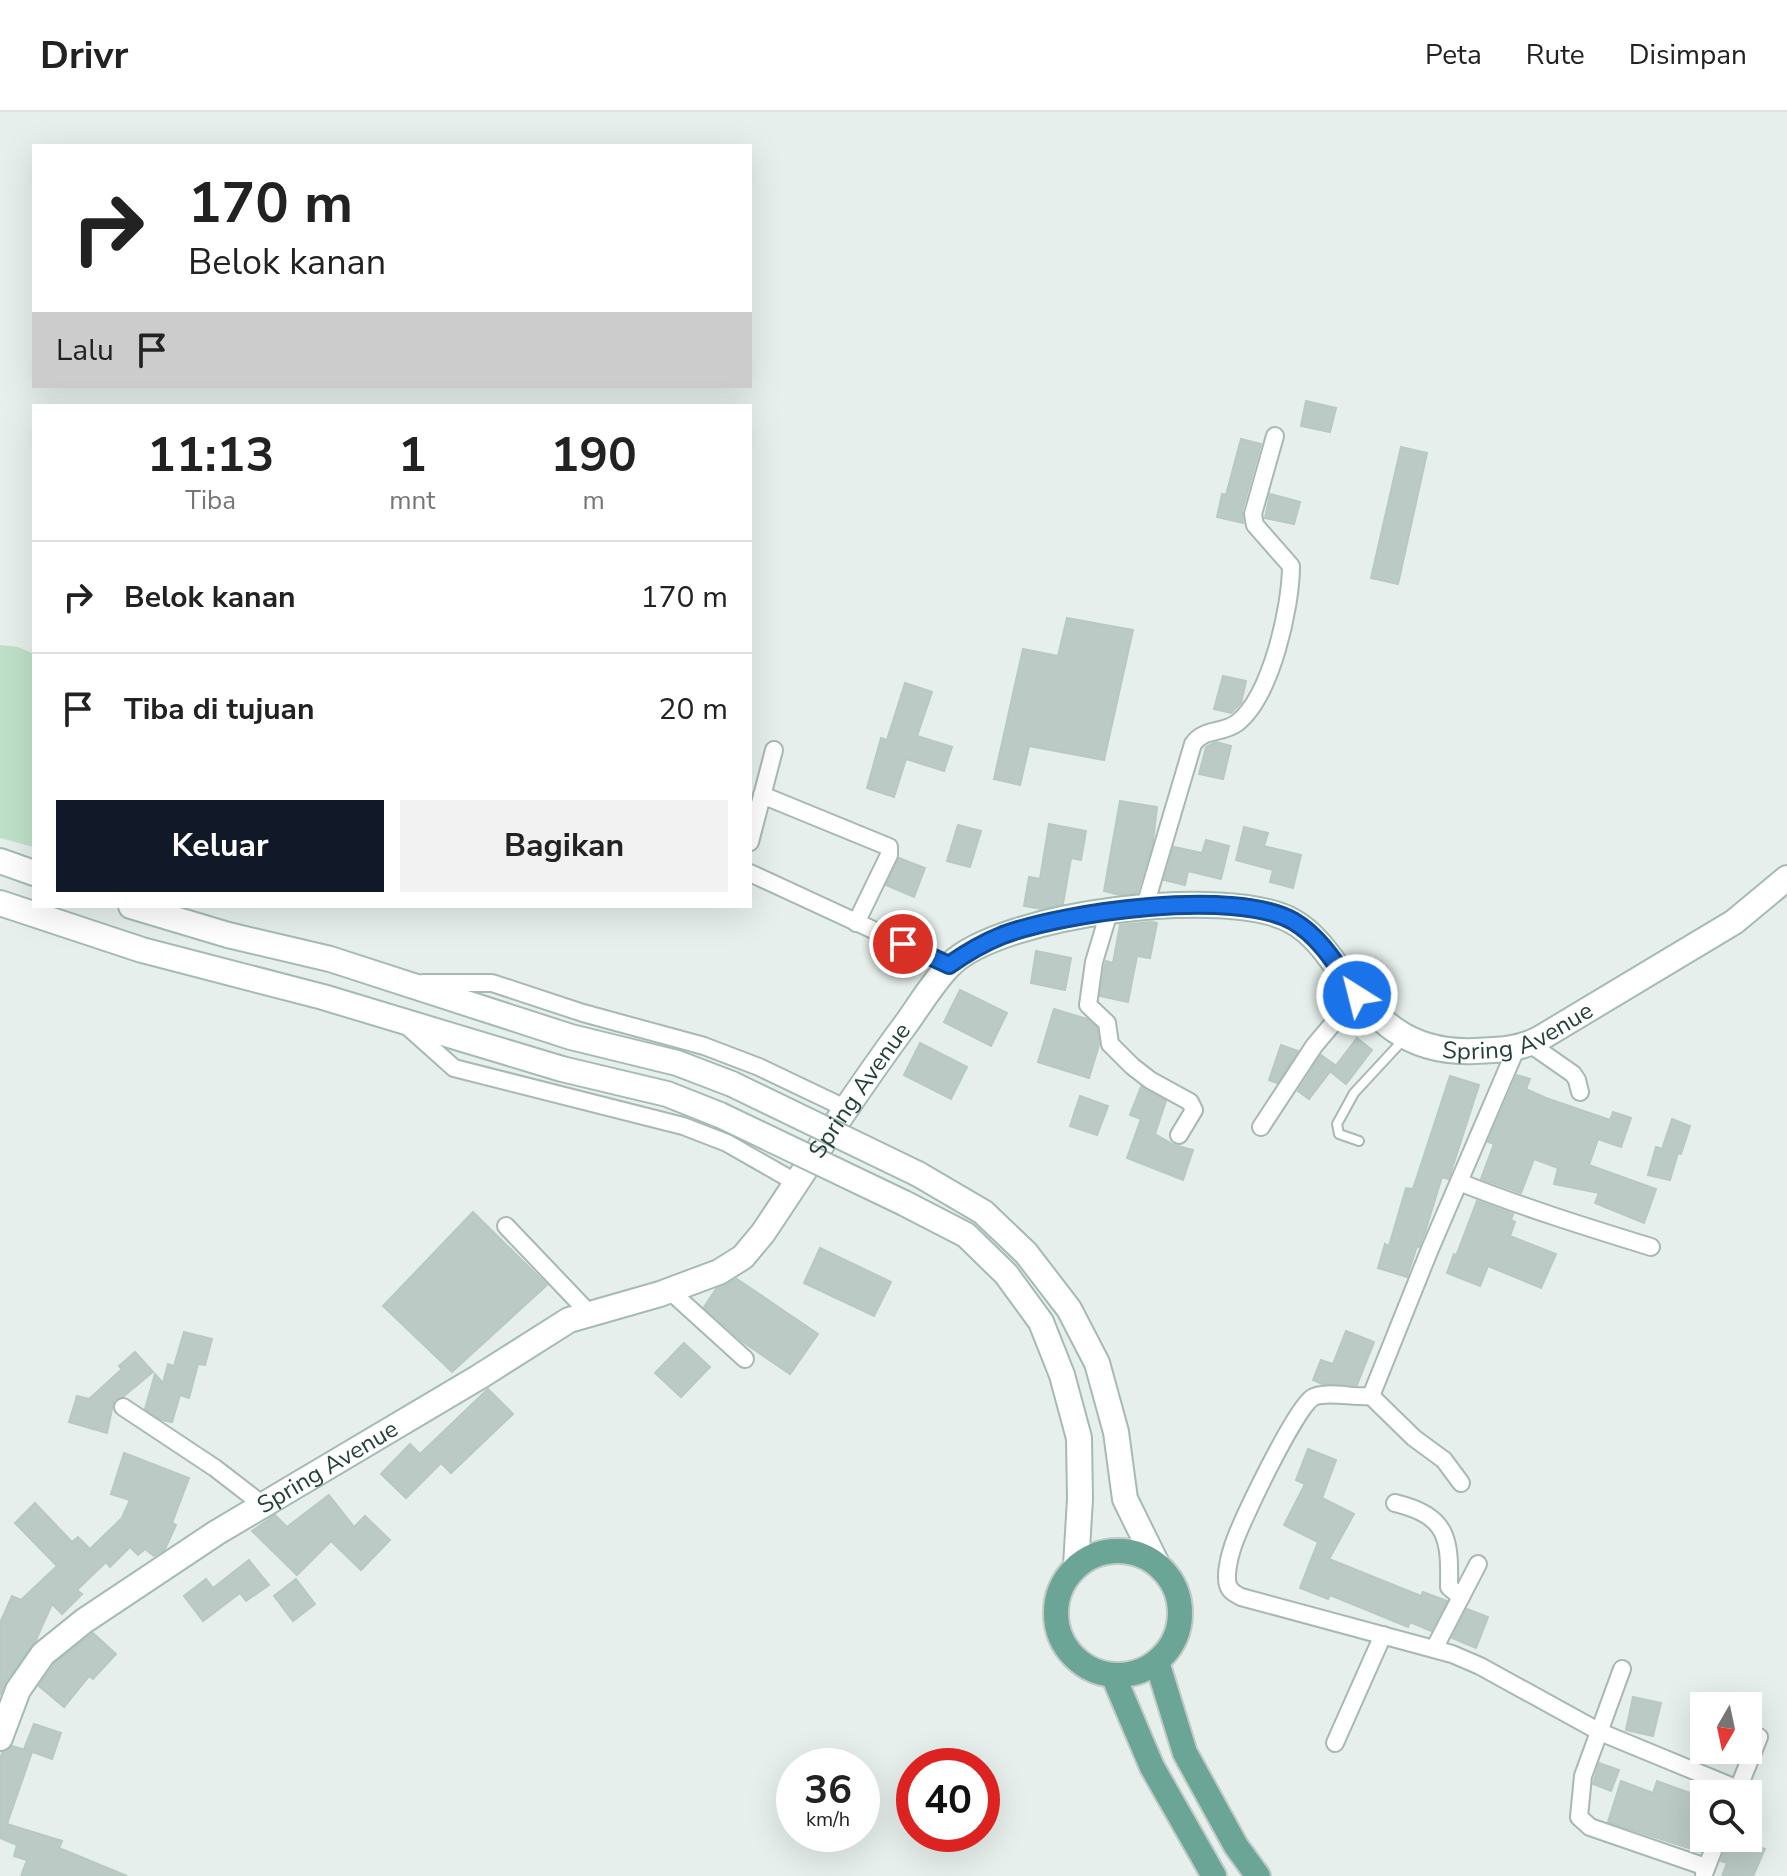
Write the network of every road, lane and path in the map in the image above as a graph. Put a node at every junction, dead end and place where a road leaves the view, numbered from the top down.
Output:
1 (1275, 436) dead end
2 (774, 750) dead end
3 (762, 795) junction
4 (752, 834) edge
5 (0, 861) edge
6 (32, 872) edge
7 (752, 874) edge
8 (1787, 878) edge
9 (0, 903) edge
10 (1145, 906) junction
11 (138, 908) edge
12 (1109, 912) junction
13 (856, 923) junction
14 (949, 965) junction
15 (410, 983) junction
16 (1357, 995) junction
17 (398, 1018) junction
18 (1405, 1038) junction
19 (1523, 1046) junction
20 (1580, 1092) dead end
21 (847, 1109) junction
22 (1261, 1127) dead end
23 (1179, 1135) dead end
24 (1359, 1141) dead end
25 (1459, 1182) junction
26 (797, 1183) junction
27 (506, 1226) dead end
28 (1651, 1247) dead end
29 (669, 1290) junction
30 (590, 1314) junction
31 (745, 1359) dead end
32 (1371, 1396) junction
33 (123, 1407) dead end
34 (1461, 1483) dead end
35 (1395, 1503) dead end
36 (263, 1505) junction
37 (1156, 1562) junction
38 (1478, 1564) dead end
39 (1076, 1566) junction
40 (1461, 1597) junction
41 (1383, 1635) junction
42 (1434, 1649) junction
43 (1157, 1662) junction
44 (1622, 1669) dead end
45 (1113, 1675) junction
46 (1600, 1732) junction
47 (0, 1738) edge
48 (1335, 1743) dead end
49 (1710, 1780) edge
50 (1713, 1852) edge
51 (1705, 1872) edge
52 (1214, 1876) edge
53 (1258, 1876) edge

1 - 10 street
2 - 3 street
3 - 4 street
3 - 13 street
5 - 6 street
7 - 13 street
8 - 19 street, Spring Avenue
9 - 17 street
10 - 12 street, Spring Avenue
10 - 16 street, Spring Avenue
11 - 15 street
12 - 14 street, Spring Avenue
12 - 23 street
13 - 14 street
14 - 21 street, Spring Avenue
15 - 21 street
15 - 37 street, bridge
16 - 18 street, Spring Avenue
16 - 22 street
17 - 26 street
17 - 39 street, bridge
18 - 19 street, Spring Avenue
18 - 24 lane
19 - 20 street
19 - 25 street
21 - 26 street, Spring Avenue
25 - 28 street
25 - 32 street
26 - 29 street, Spring Avenue
27 - 30 street
29 - 30 street, Spring Avenue
29 - 31 street
30 - 36 street, Spring Avenue
32 - 34 street
32 - 41 street
33 - 36 street
35 - 40 street
36 - 47 street, Spring Avenue
37 - 39 main road
37 - 43 main road
38 - 40 street
39 - 45 main road
40 - 42 street
41 - 42 street
41 - 48 street
42 - 46 street
43 - 45 main road
43 - 53 main road
44 - 46 street
45 - 52 main road
46 - 49 street
46 - 51 street
50 - 51 street

